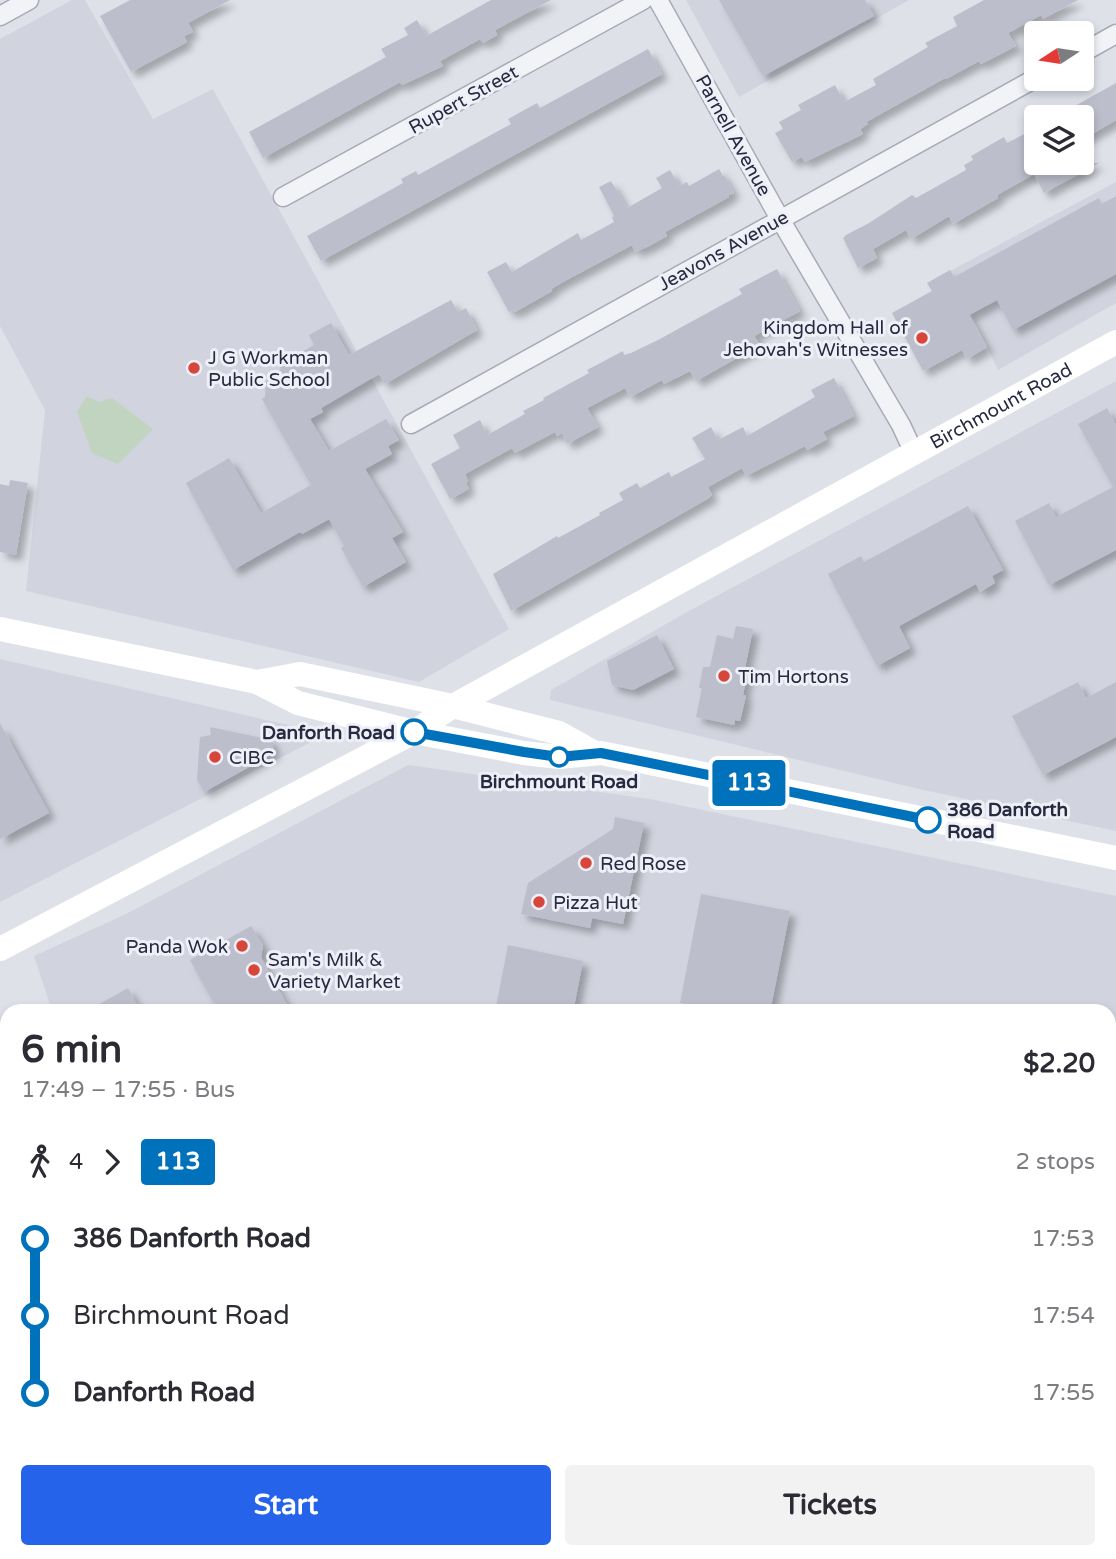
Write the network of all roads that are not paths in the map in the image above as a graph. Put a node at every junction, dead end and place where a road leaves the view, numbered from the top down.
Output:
1 (29, 0) edge
2 (643, 0) edge
3 (658, 0) edge
4 (0, 16) edge
5 (1116, 34) edge
6 (1094, 46) edge
7 (1024, 85) edge
8 (283, 197) dead end
9 (780, 219) junction
10 (1116, 342) edge
11 (411, 424) dead end
12 (914, 453) junction
13 (0, 629) edge
14 (257, 682) junction
15 (453, 706) junction
16 (414, 732) junction
17 (593, 752) junction
18 (1116, 858) edge
19 (0, 949) edge

1 - 4 street
2 - 8 street, Rupert Street
3 - 9 street, Parnell Avenue
5 - 6 street
7 - 9 street, Jeavons Avenue
9 - 11 street, Jeavons Avenue
9 - 12 street, Parnell Avenue
10 - 12 main road, Birchmount Road
12 - 15 main road, Birchmount Road
13 - 14 main road
14 - 15 main road
14 - 16 main road
15 - 16 main road, Birchmount Road
15 - 17 main road
16 - 17 main road
16 - 19 main road, Birchmount Road
17 - 18 main road

